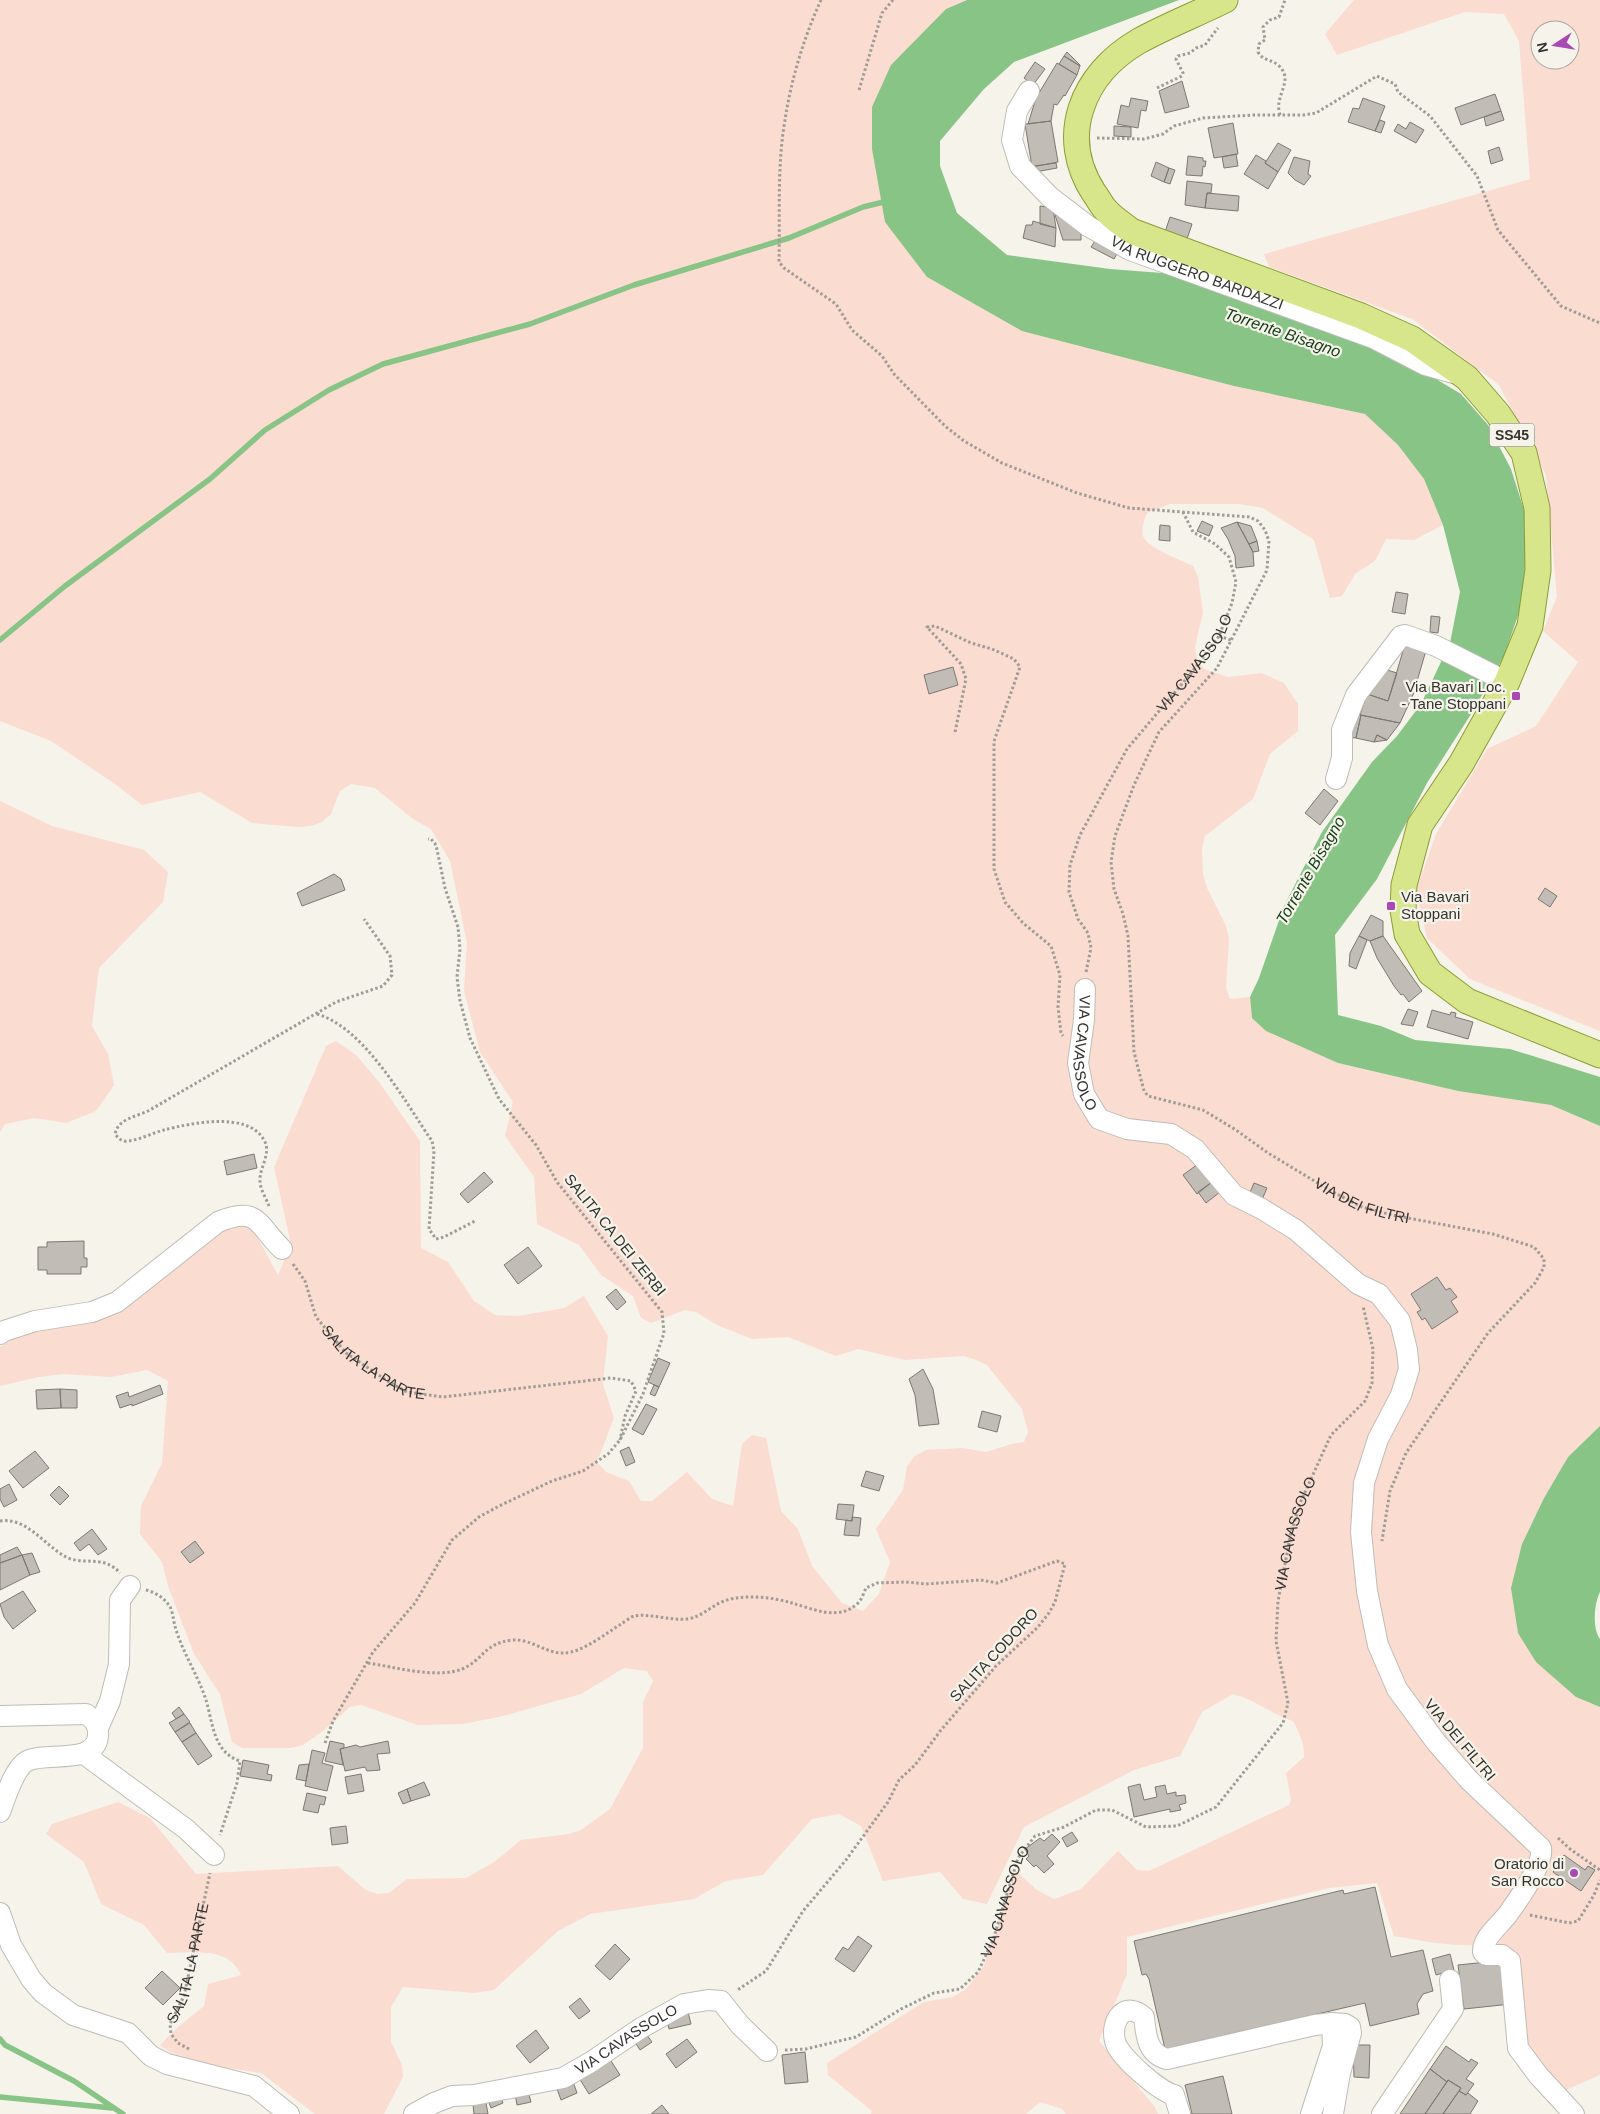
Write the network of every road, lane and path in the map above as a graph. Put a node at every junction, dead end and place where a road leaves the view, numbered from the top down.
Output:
1 (821, 0) edge
2 (893, 0) edge
3 (1225, 0) edge
4 (1285, 0) edge
5 (1221, 26) dead end
6 (1157, 88) dead end
7 (859, 90) dead end
8 (1029, 91) dead end
9 (1280, 115) junction
10 (1092, 138) dead end
11 (1600, 323) edge
12 (1466, 378) junction
13 (1183, 512) junction
14 (1219, 636) junction
15 (1231, 640) junction
16 (1501, 680) junction
17 (955, 732) dead end
18 (1336, 779) dead end
19 (428, 839) dead end
20 (364, 919) dead end
21 (1085, 989) joint
22 (316, 1014) junction
23 (1070, 1034) dead end
24 (1600, 1055) edge
25 (273, 1214) dead end
26 (475, 1221) dead end
27 (282, 1250) joint
28 (1358, 1284) junction
29 (0, 1334) edge
30 (620, 1440) junction
31 (1382, 1545) dead end
32 (130, 1586) dead end
33 (368, 1663) junction
34 (0, 1716) edge
35 (98, 1728) junction
36 (325, 1743) dead end
37 (226, 1752) dead end
38 (84, 1754) junction
39 (0, 1812) edge
40 (1556, 1836) dead end
41 (214, 1855) junction
42 (1600, 1870) edge
43 (1600, 1880) edge
44 (0, 1913) edge
45 (1509, 1913) junction
46 (1450, 1980) dead end
47 (721, 2001) junction
48 (1332, 2023) junction
49 (194, 2051) dead end
50 (767, 2051) joint
51 (1564, 2110) edge
52 (289, 2114) edge
53 (414, 2114) edge
54 (1180, 2114) edge
55 (1311, 2114) edge
56 (1333, 2114) edge
57 (1382, 2114) edge

1 - 13 path, VIA DEI FILTRI
2 - 7 path
3 - 12 main road, SS45
4 - 9 path
5 - 6 path
8 - 12 street, VIA RUGGERO BARDAZZI
9 - 10 path
9 - 11 path
12 - 16 main road, SS45
13 - 14 path, VIA CAVASSOLO
13 - 15 path, VIA DEI FILTRI
14 - 15 path
14 - 21 path, VIA CAVASSOLO
15 - 31 path, VIA DEI FILTRI
16 - 18 street
16 - 24 main road, SS45
17 - 23 path
19 - 30 path, SALITA CA DEI ZERBI
20 - 22 path
21 - 28 street, VIA CAVASSOLO
22 - 25 path
22 - 26 path
27 - 29 street
27 - 30 path, SALITA LA PARTE
28 - 45 street
28 - 50 path, VIA CAVASSOLO
30 - 33 path, SALITA CA DEI ZERBI
32 - 35 street
33 - 36 path, SALITA CA DEI ZERBI
33 - 47 path, SALITA CODORO
34 - 35 street
35 - 38 street
37 - 41 path, SALITA LA PARTE
38 - 39 street
38 - 41 street
40 - 42 path
41 - 49 path, SALITA LA PARTE
43 - 45 path
44 - 52 street
45 - 51 street
46 - 57 street
47 - 50 street
47 - 53 street, VIA CAVASSOLO
48 - 54 street
48 - 55 street
48 - 56 street

